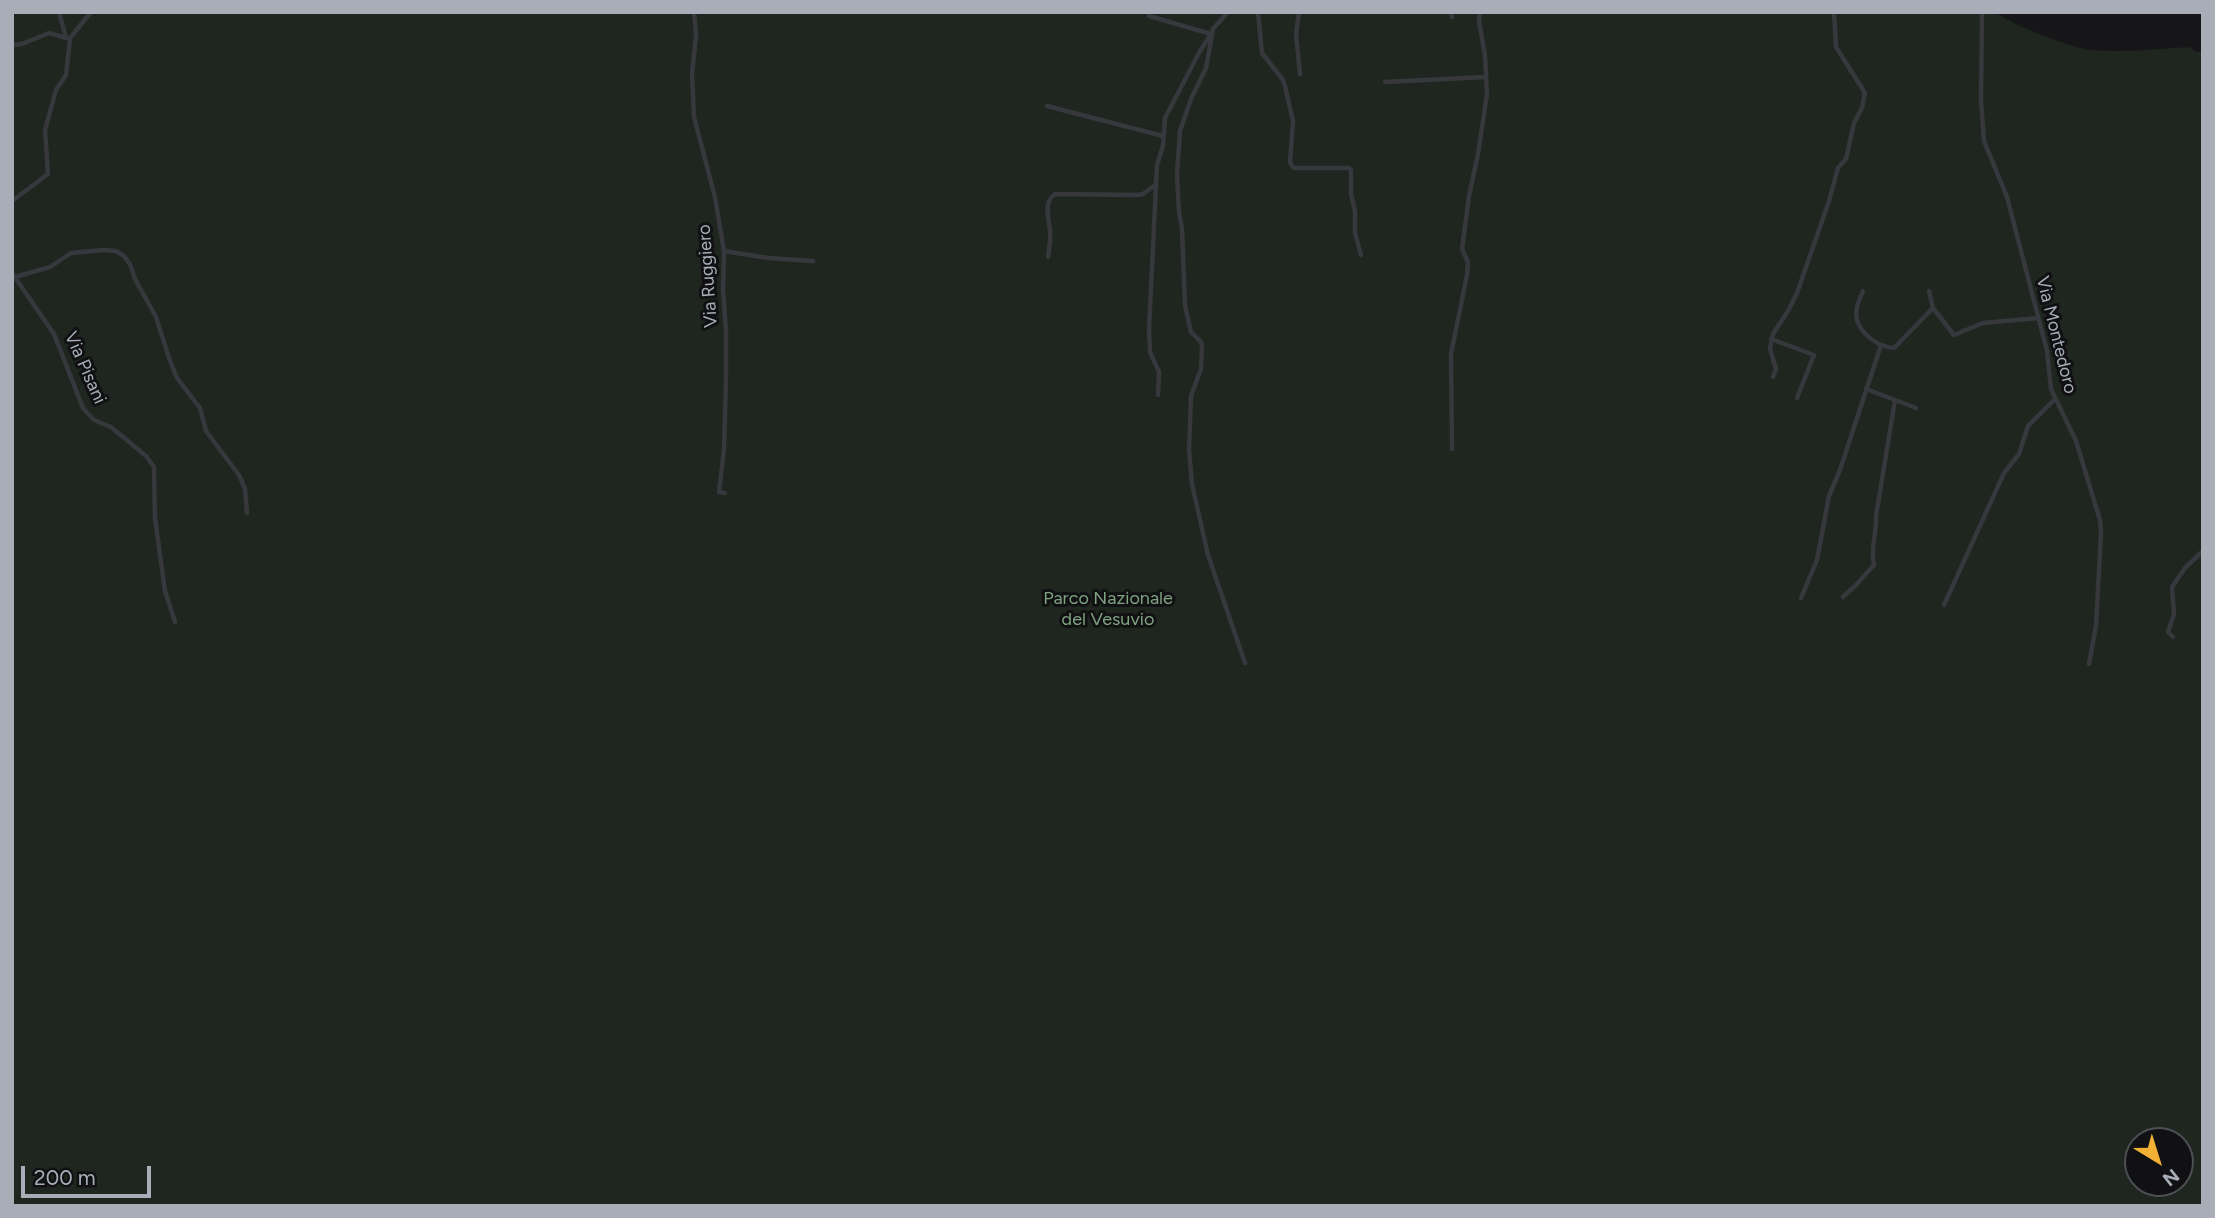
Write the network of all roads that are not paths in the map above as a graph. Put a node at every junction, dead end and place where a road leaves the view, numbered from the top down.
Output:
1 (59, 12) edge
2 (91, 12) edge
3 (694, 12) edge
4 (1228, 12) edge
5 (1258, 12) edge
6 (1299, 12) edge
7 (1480, 12) edge
8 (1834, 12) edge
9 (1982, 12) edge
10 (1149, 16) dead end
11 (1211, 35) junction
12 (68, 38) junction
13 (12, 45) edge
14 (1300, 74) dead end
15 (1485, 77) junction
16 (1385, 82) dead end
17 (1047, 106) dead end
18 (1163, 136) junction
19 (1156, 184) junction
20 (12, 201) edge
21 (724, 251) junction
22 (1361, 256) dead end
23 (1048, 257) dead end
24 (813, 261) dead end
25 (13, 275) edge
26 (1863, 291) dead end
27 (1929, 291) dead end
28 (1933, 308) junction
29 (2038, 318) junction
30 (1772, 339) junction
31 (1881, 345) junction
32 (1773, 377) dead end
33 (1866, 389) junction
34 (1158, 396) dead end
35 (1797, 398) dead end
36 (2055, 399) junction
37 (1895, 400) junction
38 (1916, 408) dead end
39 (1452, 449) dead end
40 (725, 493) dead end
41 (247, 513) dead end
42 (2203, 551) edge
43 (1843, 597) dead end
44 (1801, 598) dead end
45 (1944, 605) dead end
46 (174, 622) dead end
47 (2173, 637) dead end
48 (1245, 663) dead end
49 (2089, 664) dead end

1 - 12 street
2 - 12 street
3 - 21 street, Via Ruggiero
4 - 11 street
5 - 22 street
6 - 14 street
7 - 15 street
8 - 30 street
9 - 29 street, Via Montedoro
10 - 11 street
11 - 18 street
11 - 48 street
12 - 13 street
12 - 20 street
15 - 16 street
15 - 39 street
17 - 18 street
18 - 19 street
19 - 23 street
19 - 34 street
21 - 24 street
21 - 40 street, Via Ruggiero
25 - 41 street
25 - 46 street, Via Pisani
26 - 31 street
27 - 28 street
28 - 29 street
28 - 31 street
29 - 36 street, Via Montedoro
30 - 32 street
30 - 35 street
31 - 33 street
33 - 37 street
33 - 44 street
36 - 45 street
36 - 49 street, Via Montedoro
37 - 38 street
37 - 43 street
42 - 47 street

